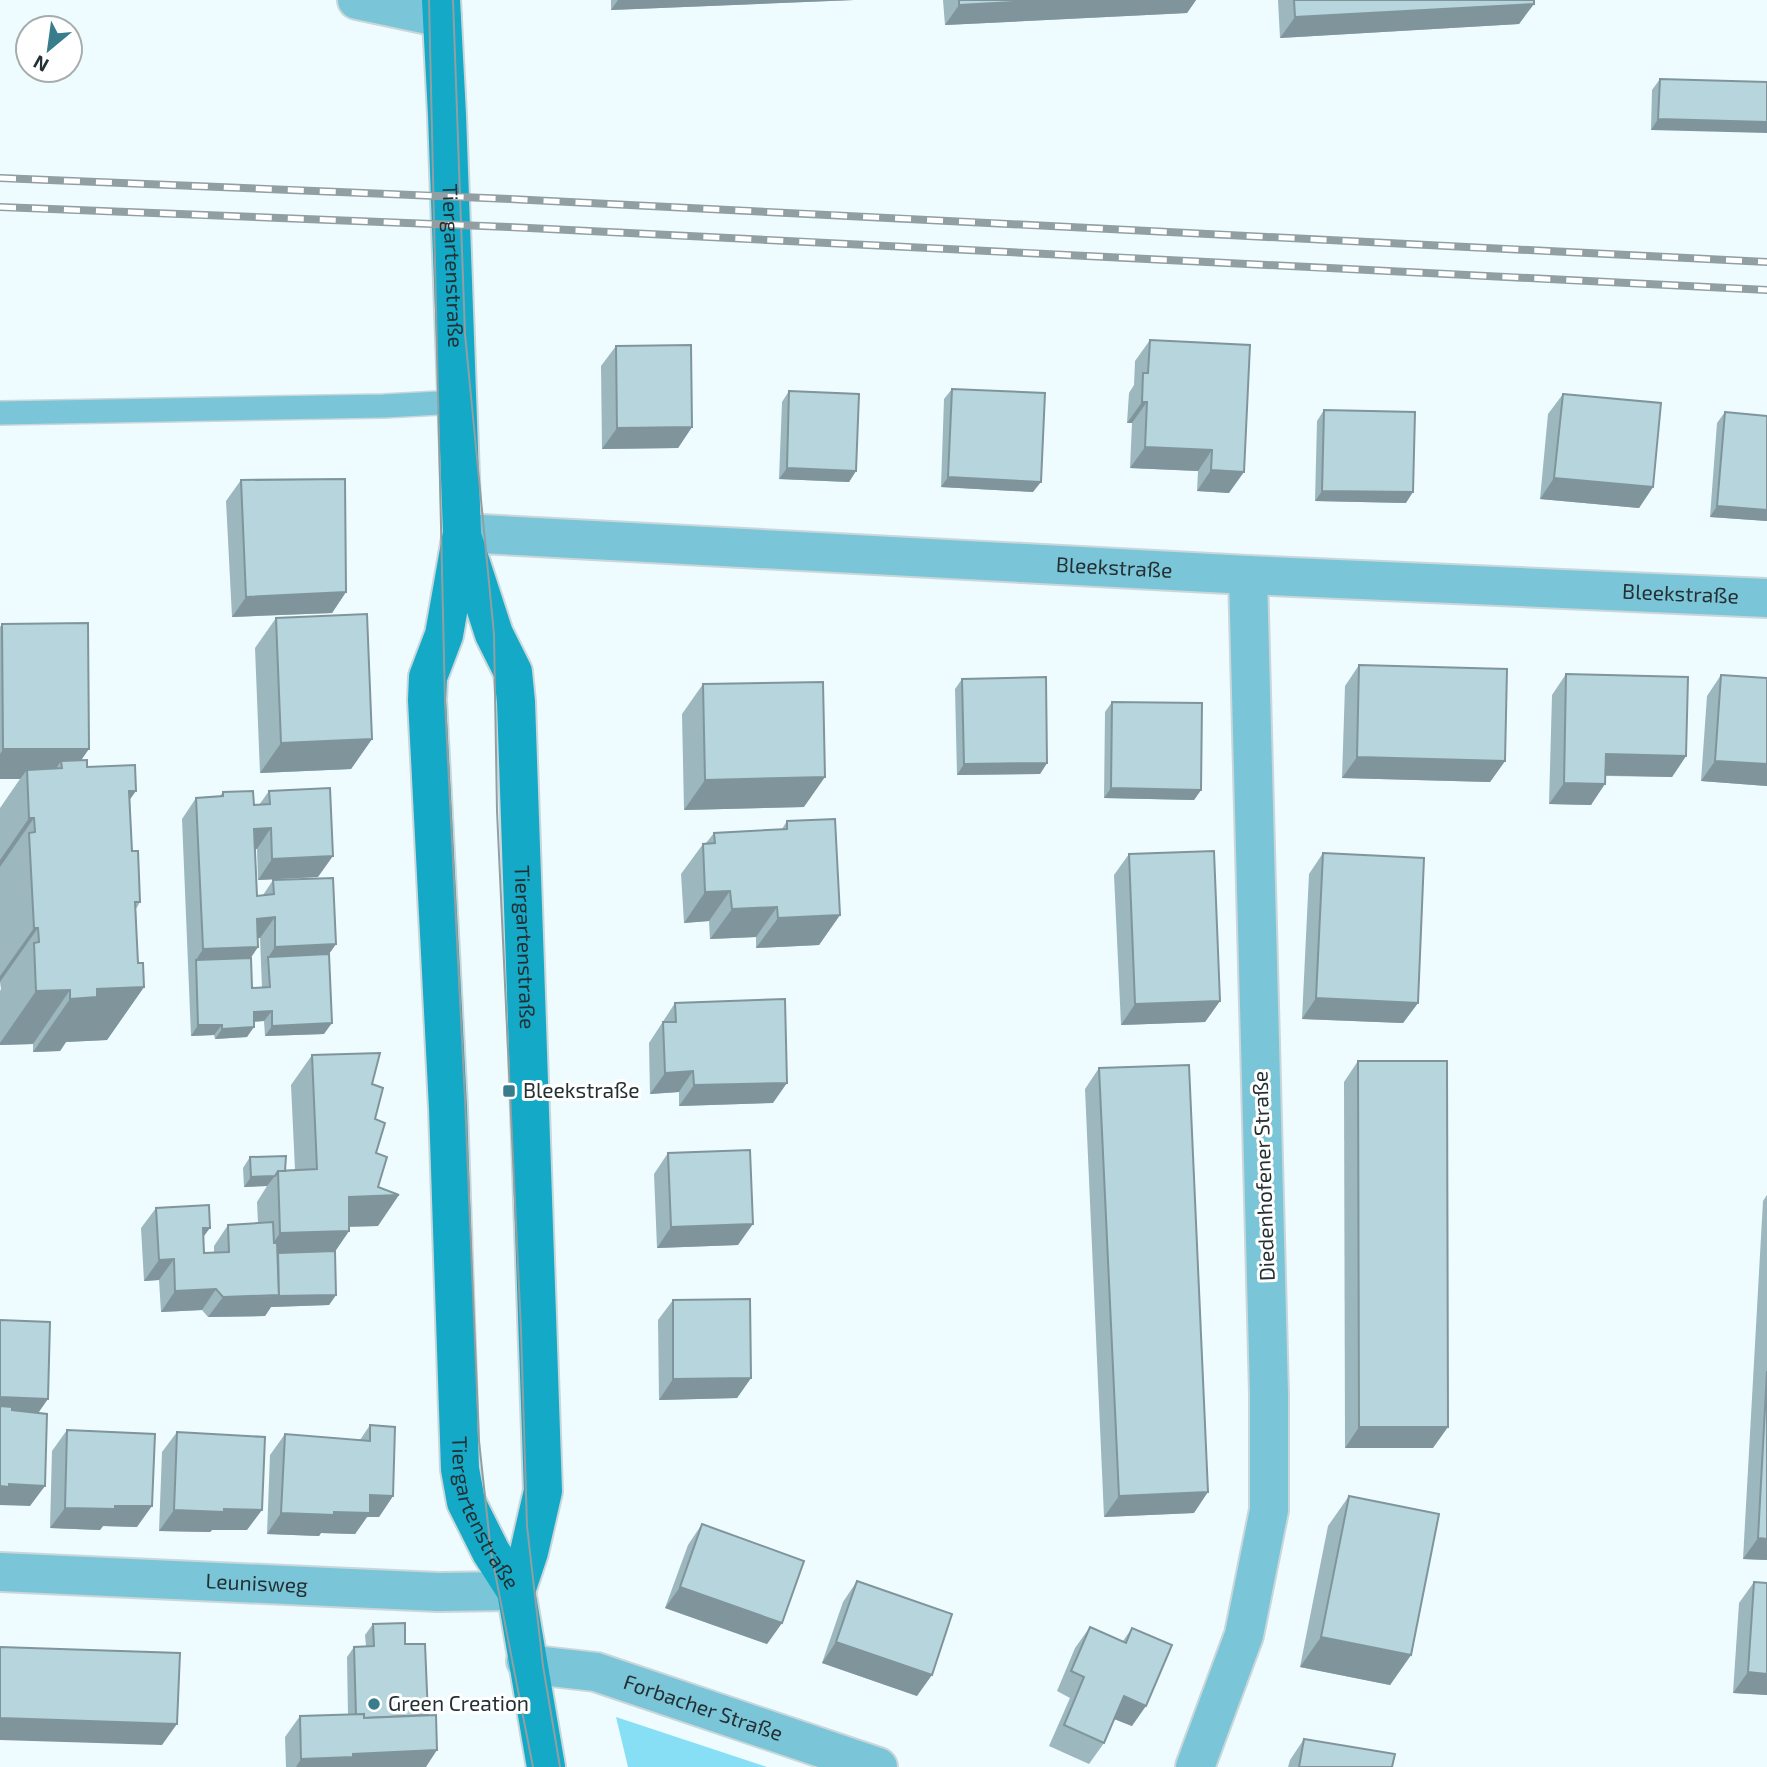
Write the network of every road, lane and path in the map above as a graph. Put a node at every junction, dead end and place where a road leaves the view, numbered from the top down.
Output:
1 (357, 0) edge
2 (441, 9) edge
3 (458, 402) junction
4 (0, 413) edge
5 (462, 533) junction
6 (1248, 575) junction
7 (1767, 598) edge
8 (0, 1572) edge
9 (516, 1591) junction
10 (526, 1661) junction
11 (546, 1767) edge
12 (878, 1767) edge
13 (1195, 1767) edge

1 - 2 street
2 - 3 main road, Tiergartenstraße
3 - 4 lane
3 - 5 main road, Tiergartenstraße
5 - 6 street, Bleekstraße
5 - 9 main road, Tiergartenstraße
5 - 9 main road, Tiergartenstraße
6 - 7 street, Bleekstraße
6 - 13 street, Diedenhofener Straße
8 - 9 street, Leunisweg
9 - 10 main road
10 - 11 main road
10 - 12 street, Forbacher Straße

